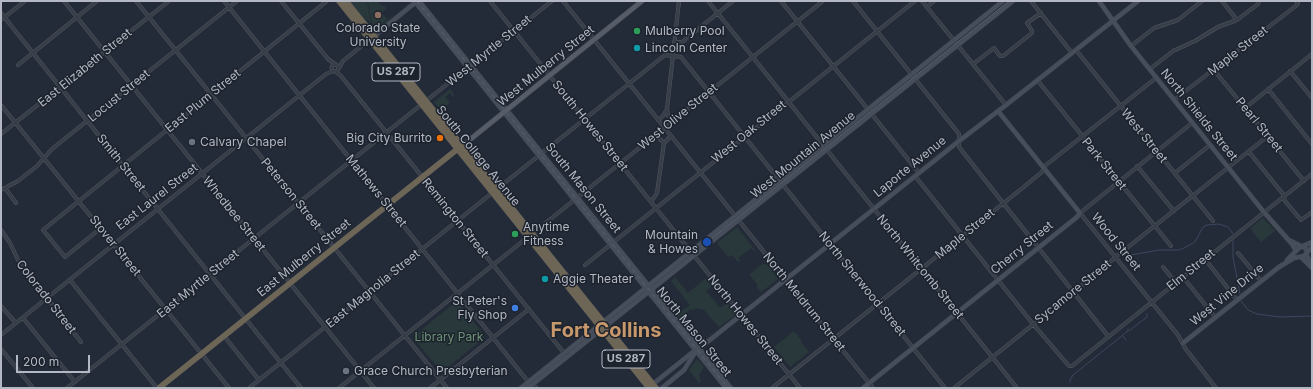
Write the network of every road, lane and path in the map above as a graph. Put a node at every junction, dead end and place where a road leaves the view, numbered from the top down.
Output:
1 (24, 1) edge
2 (64, 1) edge
3 (97, 1) edge
4 (136, 1) edge
5 (169, 1) edge
6 (224, 1) edge
7 (237, 1) edge
8 (282, 1) edge
9 (328, 1) edge
10 (339, 1) edge
11 (346, 1) edge
12 (417, 1) edge
13 (490, 1) edge
14 (552, 1) edge
15 (563, 1) edge
16 (642, 1) edge
17 (679, 1) edge
18 (708, 1) edge
19 (733, 1) edge
20 (781, 1) edge
21 (823, 1) edge
22 (853, 1) edge
23 (915, 1) edge
24 (922, 1) edge
25 (934, 1) edge
26 (1003, 1) edge
27 (1013, 1) edge
28 (1031, 1) edge
29 (1099, 1) edge
30 (1138, 1) edge
31 (1202, 1) edge
32 (1222, 1) edge
33 (1259, 1) edge
34 (1296, 1) edge
35 (636, 3) edge
36 (927, 7) junction
37 (229, 8) junction
38 (1, 13) edge
39 (718, 13) junction
40 (1041, 13) junction
41 (4, 17) junction
42 (77, 17) junction
43 (149, 17) junction
44 (1, 20) edge
45 (1238, 20) junction
46 (1113, 21) junction
47 (797, 22) junction
48 (300, 24) junction
49 (877, 30) junction
50 (514, 31) junction
51 (372, 38) junction
52 (594, 40) junction
53 (954, 40) junction
54 (674, 42) junction
55 (958, 45) junction
56 (1131, 46) junction
57 (176, 50) junction
58 (105, 52) junction
59 (264, 52) junction
60 (1074, 52) junction
61 (33, 53) junction
62 (1312, 54) edge
63 (672, 55) junction
64 (753, 57) junction
65 (328, 59) junction
66 (343, 61) junction
67 (335, 64) junction
68 (973, 64) junction
69 (18, 65) dead end
70 (470, 66) junction
71 (832, 66) junction
72 (331, 67) junction
73 (1150, 69) junction
74 (337, 70) junction
75 (1214, 70) junction
76 (1290, 71) junction
77 (326, 74) junction
78 (911, 74) junction
79 (549, 76) junction
80 (1156, 78) junction
81 (915, 79) junction
82 (1038, 81) junction
83 (629, 84) junction
84 (132, 86) junction
85 (61, 88) junction
86 (1268, 89) junction
87 (709, 92) junction
88 (211, 94) junction
89 (300, 96) junction
90 (1312, 98) edge
91 (1174, 100) junction
92 (788, 101) junction
93 (424, 103) junction
94 (1, 105) edge
95 (1006, 105) junction
96 (1120, 106) junction
97 (1245, 108) junction
98 (667, 109) junction
99 (868, 110) junction
100 (506, 111) junction
101 (998, 111) junction
102 (871, 114) junction
103 (584, 119) junction
104 (658, 120) junction
105 (87, 121) junction
106 (672, 122) junction
107 (16, 123) junction
108 (1192, 123) junction
109 (664, 128) junction
110 (167, 130) junction
111 (387, 132) junction
112 (1, 134) edge
113 (656, 135) junction
114 (671, 136) junction
115 (1082, 136) junction
116 (1268, 136) junction
117 (744, 137) junction
118 (246, 138) junction
119 (959, 141) junction
120 (664, 142) junction
121 (1312, 144) edge
122 (823, 145) junction
123 (1210, 145) junction
124 (460, 148) junction
125 (826, 150) junction
126 (1157, 151) junction
127 (1249, 152) junction
128 (541, 154) junction
129 (44, 158) junction
130 (351, 161) junction
131 (620, 163) junction
132 (123, 165) junction
133 (1138, 166) junction
134 (1044, 168) junction
135 (1229, 168) junction
136 (700, 172) junction
137 (1175, 173) junction
138 (202, 174) junction
139 (1312, 174) edge
140 (917, 175) junction
141 (423, 177) junction
142 (779, 180) junction
143 (1118, 181) junction
144 (1304, 181) junction
145 (783, 185) junction
146 (5, 188) junction
147 (1, 190) edge
148 (495, 191) junction
149 (656, 194) junction
150 (1193, 196) junction
151 (1284, 197) junction
152 (648, 198) junction
153 (576, 199) junction
154 (662, 199) junction
155 (79, 200) junction
156 (651, 202) junction
157 (16, 203) dead end
158 (298, 203) junction
159 (1003, 203) junction
160 (387, 205) junction
161 (656, 208) junction
162 (158, 209) junction
163 (874, 209) junction
164 (1174, 211) junction
165 (1312, 212) edge
166 (1080, 213) junction
167 (1264, 213) junction
168 (735, 216) junction
169 (458, 220) junction
170 (738, 220) junction
171 (1213, 222) dead end
172 (1155, 226) junction
173 (101, 228) junction
174 (1, 230) edge
175 (530, 235) junction
176 (962, 236) junction
177 (254, 239) junction
178 (1287, 239) junction
179 (1312, 242) edge
180 (612, 243) junction
181 (114, 244) junction
182 (830, 244) junction
183 (1171, 246) dead end
184 (1302, 246) junction
185 (1039, 247) junction
186 (1312, 247) edge
187 (334, 248) junction
188 (422, 249) junction
189 (1296, 251) junction
190 (691, 252) junction
191 (1238, 253) dead end
192 (1307, 253) junction
193 (694, 256) junction
194 (1115, 257) junction
195 (1300, 257) junction
196 (1205, 259) junction
197 (1284, 263) junction
198 (493, 265) junction
199 (585, 265) dead end
200 (1163, 267) dead end
201 (1312, 267) edge
202 (921, 269) junction
203 (210, 274) junction
204 (1183, 277) junction
205 (70, 280) junction
206 (786, 280) junction
207 (998, 280) junction
208 (1261, 281) junction
209 (1176, 283) junction
210 (290, 284) junction
211 (647, 287) junction
212 (369, 291) junction
213 (651, 291) junction
214 (1074, 292) junction
215 (457, 293) junction
216 (47, 298) junction
217 (1237, 300) junction
218 (1151, 302) junction
219 (878, 304) junction
220 (1, 306) edge
221 (166, 309) junction
222 (529, 310) junction
223 (957, 313) junction
224 (742, 315) junction
225 (23, 318) junction
226 (1215, 318) junction
227 (246, 319) junction
228 (16, 323) junction
229 (1034, 324) junction
230 (602, 326) junction
231 (325, 327) junction
232 (1, 335) edge
233 (224, 336) junction
234 (405, 336) junction
235 (1108, 336) junction
236 (493, 338) junction
237 (834, 339) junction
238 (81, 342) dead end
239 (1183, 343) junction
240 (122, 344) junction
241 (913, 348) junction
242 (1, 349) edge
243 (698, 350) junction
244 (564, 353) junction
245 (202, 354) junction
246 (571, 354) junction
247 (992, 357) junction
248 (684, 359) junction
249 (555, 361) junction
250 (281, 363) junction
251 (554, 367) junction
252 (360, 371) junction
253 (789, 374) junction
254 (675, 378) junction
255 (259, 380) junction
256 (440, 380) junction
257 (73, 383) junction
258 (531, 383) junction
259 (869, 383) junction
260 (652, 387) edge
261 (33, 388) edge
262 (68, 388) edge
263 (74, 388) edge
264 (158, 388) edge
265 (229, 388) edge
266 (249, 388) edge
267 (301, 388) edge
268 (339, 388) edge
269 (374, 388) edge
270 (430, 388) edge
271 (447, 388) edge
272 (521, 388) edge
273 (528, 388) edge
274 (537, 388) edge
275 (662, 388) edge
276 (726, 388) edge
277 (731, 388) edge
278 (772, 388) edge
279 (800, 388) edge
280 (863, 388) edge
281 (873, 388) edge
282 (945, 388) edge
283 (954, 388) edge
284 (1017, 388) edge
285 (1216, 388) edge

1 - 41 street
2 - 42 street, Whedbee Street
3 - 42 street
4 - 43 street, Peterson Street
5 - 43 street, East Elizabeth Street
6 - 37 street, Mathews Street
7 - 37 street, Locust Street
8 - 48 street
9 - 48 street, East Plum Street
10 - 51 highway, South College Avenue / US 287
11 - 51 highway, South College Avenue / US 287
12 - 51 street
12 - 70 street, South Mason Street
13 - 50 street, South Howes Street
14 - 50 street, West Myrtle Street
15 - 52 street, North Meldrum Street
16 - 35 main road, West Mulberry Street
17 - 54 street
18 - 39 street, North Whitcomb Street
19 - 39 street
20 - 47 street
21 - 47 street, West Olive Street
22 - 49 street
23 - 49 street, West Oak Street
24 - 36 street
25 - 36 street
26 - 53 street, West Mountain Avenue
27 - 55 street, West Mountain Avenue
28 - 40 street, West Street
29 - 46 street, North Shields Street
30 - 46 street, Laporte Avenue
31 - 56 street
32 - 45 street
33 - 45 street
34 - 75 street, Maple Street
35 - 52 main road, West Mulberry Street
36 - 53 street
37 - 57 street, Locust Street
37 - 59 street, Mathews Street
38 - 41 street, Smith Street
39 - 54 street
39 - 64 street, North Whitcomb Street
40 - 60 street, West Street
40 - 68 street
41 - 44 street
41 - 61 street, Smith Street
42 - 58 street, Whedbee Street
42 - 61 street
43 - 57 street, Peterson Street
43 - 58 street, East Elizabeth Street
45 - 73 street
46 - 56 street, North Shields Street
46 - 60 street, Laporte Avenue
47 - 64 street, West Olive Street
47 - 71 street
48 - 59 street, East Plum Street
48 - 65 street
49 - 71 street, West Oak Street
49 - 78 street
50 - 70 street, West Myrtle Street
50 - 79 street, South Howes Street
51 - 66 street
51 - 93 highway, South College Avenue / US 287
51 - 93 highway, South College Avenue / US 287
52 - 79 main road, West Mulberry Street
52 - 83 street, North Meldrum Street
53 - 55 street
53 - 78 street, West Mountain Avenue
54 - 63 street
55 - 68 street
55 - 81 street, West Mountain Avenue
56 - 73 street, North Shields Street
57 - 84 street, Locust Street
57 - 88 street, Peterson Street
58 - 84 street, Whedbee Street
58 - 85 street, East Elizabeth Street
59 - 88 street, East Plum Street
59 - 89 street, Mathews Street
60 - 82 street, Laporte Avenue
60 - 96 street, West Street
61 - 69 street
61 - 85 street, Smith Street
62 - 76 street
63 - 83 street, East Magnolia Street
63 - 87 street, North Sherwood Street
63 - 98 street
64 - 87 street, West Olive Street
64 - 92 street, North Whitcomb Street
65 - 67 street
65 - 72 street
66 - 67 street
66 - 74 street
67 - 72 street, East Laurel Street
67 - 74 street
68 - 95 street
70 - 93 street, West Myrtle Street
70 - 100 street, South Mason Street
71 - 92 street, West Oak Street
71 - 99 street
72 - 74 street
72 - 77 street, East Laurel Street
73 - 80 street, North Shields Street
74 - 77 street, East Laurel Street
74 - 111 street, Remington Street
75 - 91 street, Maple Street
75 - 97 street, Pearl Street
76 - 86 street
76 - 90 street
77 - 89 street, East Laurel Street
78 - 81 street
78 - 99 street, West Mountain Avenue
79 - 100 main road, West Mulberry Street
79 - 103 street, South Howes Street
80 - 91 street, North Shields Street
80 - 96 street, Maple Street
81 - 102 street, West Mountain Avenue
81 - 119 street
82 - 95 street, Laporte Avenue
82 - 115 street, Park Street
83 - 103 street, East Magnolia Street
83 - 104 street, North Meldrum Street
84 - 105 street, Locust Street
84 - 110 street, Whedbee Street
85 - 105 street, Smith Street
85 - 107 street, East Elizabeth Street
86 - 97 street
86 - 121 street
87 - 106 street, West Olive Street
87 - 117 street, North Sherwood Street
88 - 110 street, East Plum Street
88 - 118 street, Peterson Street
89 - 118 street, East Laurel Street
89 - 130 street, Mathews Street
91 - 108 street, North Shields Street
92 - 117 street, West Oak Street
92 - 122 street, North Whitcomb Street
93 - 111 street, East Myrtle Street
93 - 124 highway, South College Avenue / US 287
93 - 124 highway, South College Avenue / US 287
94 - 107 street, Stover Street
95 - 101 street, Laporte Avenue
96 - 115 street, Maple Street
96 - 126 street, West Street
97 - 116 street, Pearl Street
98 - 104 street
98 - 106 street
99 - 102 street
99 - 122 street, West Mountain Avenue
100 - 124 main road, West Mulberry Street
100 - 128 street, South Mason Street
101 - 119 street, Laporte Avenue
101 - 134 street, Wood Street
102 - 125 street, West Mountain Avenue
102 - 140 street
103 - 128 street, East Magnolia Street
103 - 131 street, South Howes Street
104 - 109 street, North Meldrum Street
105 - 129 street, Locust Street
105 - 132 street, Smith Street
106 - 109 street, West Olive Street
107 - 112 street, East Elizabeth Street
107 - 129 street, Stover Street
108 - 123 street, North Shields Street
108 - 126 street, Cherry Street
109 - 113 street, West Olive Street
109 - 114 street, North Meldrum Street
110 - 132 street, East Plum Street
110 - 138 street, Whedbee Street
111 - 130 street, East Myrtle Street
111 - 141 street, Remington Street
113 - 120 street
113 - 131 street, West Olive Street
114 - 120 street
114 - 136 street, North Meldrum Street
115 - 134 street, Maple Street
115 - 143 street, Park Street
116 - 127 street, Sycamore Street
116 - 144 street, Pearl Street
117 - 136 street, West Oak Street
117 - 142 street, North Sherwood Street
118 - 138 street, East Laurel Street
118 - 158 street, Peterson Street
119 - 140 street, Laporte Avenue
119 - 159 street
120 - 149 street
122 - 125 street, North Whitcomb Street
122 - 142 street, West Mountain Avenue
123 - 135 street, North Shields Street
123 - 137 street
124 - 141 highway, East Mulberry Street
124 - 148 highway, South College Avenue / US 287
125 - 145 street, West Mountain Avenue
125 - 163 street, North Whitcomb Street
126 - 133 street, Cherry Street
126 - 137 street, West Street
127 - 135 street, Sycamore Street
127 - 151 street
128 - 148 street, East Magnolia Street
128 - 153 street, South Mason Street
129 - 146 street, Locust Street
129 - 155 street, Stover Street
130 - 158 street, East Myrtle Street
130 - 160 street, Mathews Street
131 - 152 street, South Howes Street
131 - 153 street, West Olive Street
132 - 155 street, East Plum Street
132 - 162 street, Smith Street
133 - 143 street, Cherry Street
133 - 164 street
134 - 159 street, Maple Street
134 - 166 street, Wood Street
135 - 150 street, Sycamore Street
135 - 167 street, North Shields Street
136 - 154 street, West Oak Street
136 - 168 street, North Meldrum Street
137 - 150 street, West Street
138 - 162 street, East Laurel Street
138 - 177 street, Whedbee Street
139 - 144 street, Elm Street
140 - 163 street, Laporte Avenue
140 - 176 street
141 - 160 highway, East Mulberry Street
141 - 169 street, Remington Street
142 - 145 street, North Sherwood Street
142 - 168 street, West Mountain Avenue
143 - 166 street, Cherry Street
143 - 172 street, Park Street
144 - 151 street, Elm Street
145 - 170 street, West Mountain Avenue
145 - 182 street, North Sherwood Street
146 - 147 street, Locust Street
146 - 157 street
148 - 169 street, East Magnolia Street
148 - 175 highway, South College Avenue / US 287
149 - 152 street
149 - 154 street
149 - 156 street
150 - 164 street, Sycamore Street
150 - 171 street, West Street
151 - 165 street
151 - 167 street, Elm Street
152 - 156 street, South Howes Street
153 - 175 street, West Olive Street
153 - 180 street, South Mason Street
154 - 161 street, West Oak Street
155 - 173 street, Stover Street
155 - 173 street, East Plum Street
156 - 161 street, South Howes Street
158 - 177 street, East Myrtle Street
158 - 187 street, Peterson Street
159 - 176 street, Maple Street
159 - 185 street
160 - 187 highway, East Mulberry Street
160 - 188 street, Mathews Street
161 - 180 street, West Oak Street
161 - 190 street, South Howes Street
162 - 181 street, East Laurel Street
162 - 203 street, Smith Street
163 - 182 street, Laporte Avenue
163 - 202 street, North Whitcomb Street
164 - 172 street, Sycamore Street
166 - 185 street, Cherry Street
166 - 194 street, Wood Street
167 - 178 street, North Shields Street
167 - 196 street, Elm Street
168 - 170 street, North Meldrum Street
168 - 190 street, West Mountain Avenue
169 - 188 street, East Magnolia Street
169 - 198 street, Remington Street
170 - 193 street, West Mountain Avenue
170 - 206 street, North Meldrum Street
172 - 183 street, Park Street
172 - 194 street, Sycamore Street
173 - 181 street, Stover Street
174 - 216 street, Colorado Street
175 - 198 street, West Olive Street
175 - 230 highway, South College Avenue / US 287
176 - 202 street, Maple Street
176 - 207 street
177 - 203 street, East Myrtle Street
177 - 210 street, Whedbee Street
178 - 184 street, North Shields Street
178 - 189 street, North Shields Street
179 - 184 street
180 - 199 street, West Oak Street
180 - 211 street, South Mason Street
181 - 205 street, East Laurel Street
181 - 221 street, Stover Street
182 - 206 street, Laporte Avenue
182 - 219 street, North Sherwood Street
184 - 189 street
184 - 192 street
185 - 207 street, Cherry Street
185 - 214 street
186 - 192 street
187 - 210 highway, East Mulberry Street
187 - 212 street, Peterson Street
188 - 212 street, East Magnolia Street
188 - 215 street, Mathews Street
189 - 195 street
189 - 197 street, West Vine Drive
190 - 193 street, North Howes Street
190 - 211 street, West Mountain Avenue
191 - 208 street
192 - 195 street
192 - 201 street
193 - 213 street, West Mountain Avenue
193 - 224 street, North Howes Street
194 - 214 street, Sycamore Street
194 - 218 street, Wood Street
195 - 197 street, West Vine Drive
195 - 201 street
196 - 204 street, Elm Street
196 - 217 street
197 - 208 street, West Vine Drive
198 - 215 street, West Olive Street
198 - 222 street, Remington Street
200 - 209 street
202 - 219 street, Maple Street
202 - 223 street, North Whitcomb Street
203 - 221 street, East Myrtle Street
203 - 227 street, Smith Street
204 - 209 street, Elm Street
204 - 226 street
205 - 216 street, East Laurel Street
205 - 240 street
206 - 224 street, Laporte Avenue
206 - 237 street, North Meldrum Street
207 - 223 street, Cherry Street
207 - 229 street
208 - 217 street, West Vine Drive
209 - 218 street, Elm Street
210 - 227 highway, East Mulberry Street
210 - 231 street, Whedbee Street
211 - 213 street, North Mason Street
211 - 230 street, West Mountain Avenue
212 - 231 street, East Magnolia Street
212 - 234 street, Peterson Street
213 - 230 street, West Mountain Avenue
213 - 243 street, North Mason Street
214 - 229 street, Sycamore Street
214 - 235 street
215 - 234 street, West Olive Street
215 - 236 street, Mathews Street
216 - 225 street, East Laurel Street
216 - 238 street, Colorado Street
217 - 226 street, West Vine Drive
218 - 235 street, Elm Street
218 - 239 street, Wood Street
219 - 237 street, Maple Street
219 - 241 street, North Sherwood Street
220 - 228 street
221 - 240 street, East Myrtle Street
221 - 245 street, Stover Street
222 - 236 street
222 - 244 street, Remington Street
223 - 241 street, Cherry Street
223 - 247 street, North Whitcomb Street
224 - 243 street, Laporte Avenue
224 - 253 street, North Howes Street
225 - 228 street, East Laurel Street
225 - 257 street
226 - 239 street, West Vine Drive
227 - 233 highway, East Mulberry Street
227 - 250 street, Smith Street
228 - 232 street, East Laurel Street
229 - 235 street, Elm Street
229 - 247 street, Sycamore Street
230 - 244 street
230 - 246 street
230 - 260 highway, US 287
231 - 250 street, East Magnolia Street
231 - 252 street, Whedbee Street
233 - 245 highway, East Mulberry Street
233 - 255 street
234 - 252 street, West Olive Street
234 - 256 street, Peterson Street
236 - 256 street
236 - 258 street, Mathews Street
237 - 253 street, Maple Street
237 - 259 street, North Meldrum Street
239 - 285 street, Wood Street
240 - 257 street, East Myrtle Street
240 - 264 street
241 - 259 street, Cherry Street
241 - 282 street, North Sherwood Street
242 - 261 street
243 - 248 street, Laporte Avenue
243 - 254 street, Laporte Avenue
243 - 276 street, North Mason Street
243 - 277 street
244 - 246 street
244 - 249 street
245 - 264 highway, East Mulberry Street
245 - 265 street, Stover Street
246 - 251 street
247 - 283 street, Sycamore Street
247 - 284 street, North Whitcomb Street
248 - 254 street
248 - 260 street, Laporte Avenue
249 - 251 street
249 - 258 street
250 - 255 street, East Magnolia Street
250 - 267 street, Smith Street
251 - 258 street
252 - 268 street, West Olive Street
252 - 269 street, Whedbee Street
253 - 278 street, Maple Street
253 - 279 street, North Howes Street
254 - 275 street, Laporte Avenue
255 - 266 street, East Magnolia Street
256 - 270 street
256 - 271 street, Peterson Street
257 - 262 street, East Myrtle Street
257 - 263 street
258 - 272 street
258 - 273 street
258 - 274 street, Mathews Street
259 - 280 street, Cherry Street
259 - 281 street, North Meldrum Street

